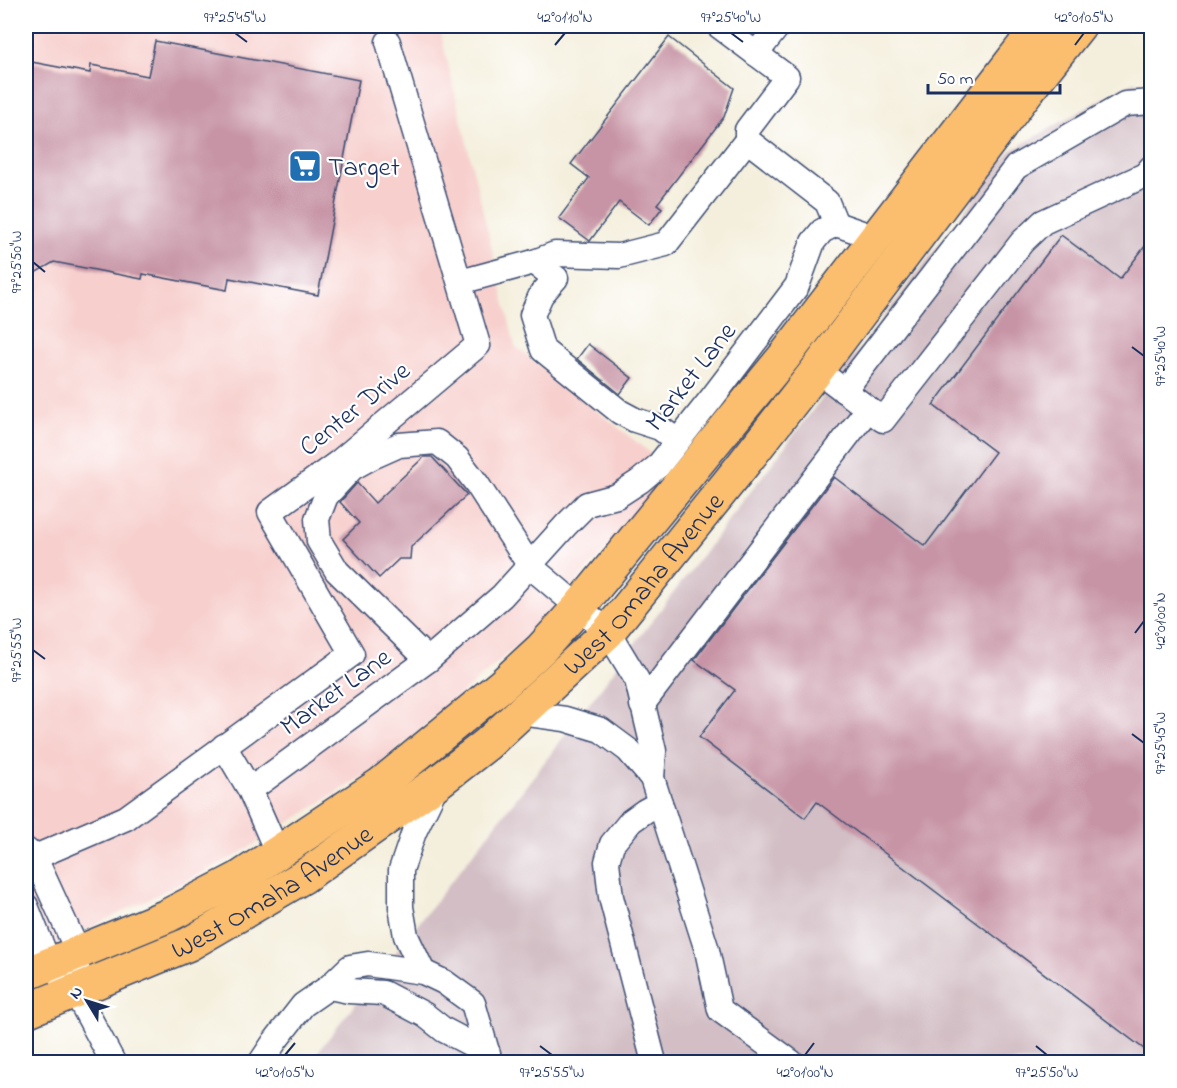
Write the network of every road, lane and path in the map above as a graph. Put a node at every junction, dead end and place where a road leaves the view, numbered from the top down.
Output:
1 (719, 26) edge
2 (778, 26) edge
3 (1039, 26) edge
4 (1079, 26) edge
5 (388, 42) dead end
6 (756, 54) junction
7 (1152, 102) edge
8 (747, 140) junction
9 (1152, 167) edge
10 (836, 224) junction
11 (873, 242) junction
12 (534, 262) junction
13 (460, 282) junction
14 (817, 370) junction
15 (844, 391) junction
16 (868, 409) junction
17 (677, 441) junction
18 (530, 566) junction
19 (579, 607) junction
20 (608, 632) junction
21 (428, 660) junction
22 (642, 705) junction
23 (521, 713) junction
24 (224, 746) junction
25 (652, 778) junction
26 (438, 782) junction
27 (250, 790) junction
28 (660, 803) junction
29 (278, 854) junction
30 (29, 856) edge
31 (26, 906) edge
32 (51, 963) edge
33 (423, 972) junction
34 (329, 987) junction
35 (75, 991) junction
36 (26, 1011) edge
37 (489, 1058) edge
38 (113, 1062) edge
39 (261, 1062) edge
40 (654, 1062) edge
41 (791, 1062) edge

1 - 6 street
2 - 6 street
3 - 11 highway, West Omaha Avenue
4 - 14 highway, West Omaha Avenue
5 - 13 street, Center Drive
6 - 8 street
7 - 15 street
8 - 10 street
8 - 12 street
9 - 16 street
10 - 11 street
10 - 17 street, Market Lane
11 - 19 highway, West Omaha Avenue
12 - 13 street
12 - 17 street
13 - 24 street, Center Drive
14 - 15 street
14 - 20 highway, West Omaha Avenue
15 - 16 street
16 - 22 street
17 - 18 street, Market Lane
18 - 19 street
18 - 21 street, Market Lane
18 - 21 street
19 - 20 street
19 - 29 highway, West Omaha Avenue
20 - 22 street
20 - 23 highway, West Omaha Avenue
21 - 27 street, Market Lane
22 - 25 street
23 - 25 street
23 - 26 highway, West Omaha Avenue
24 - 27 street
24 - 30 street
25 - 28 street
26 - 33 street
26 - 35 highway, West Omaha Avenue
27 - 29 street
28 - 40 street
28 - 41 street
29 - 32 highway, West Omaha Avenue
30 - 32 street
31 - 32 street
32 - 35 street
33 - 34 street
33 - 37 street
34 - 37 street
34 - 39 street
35 - 36 highway, West Omaha Avenue
35 - 38 street

